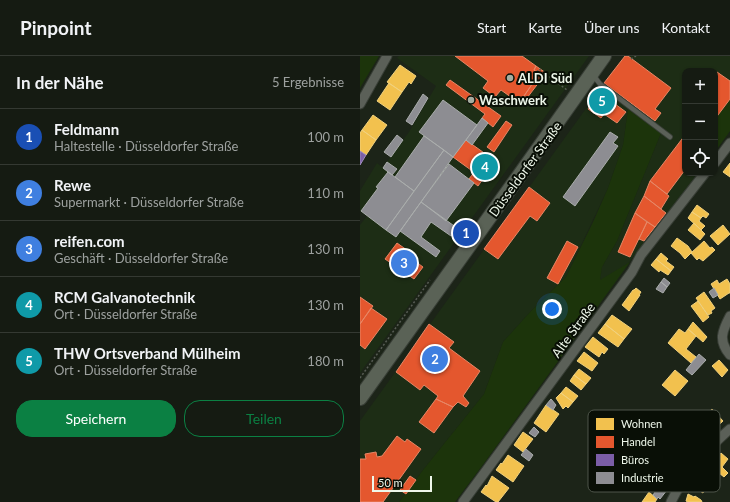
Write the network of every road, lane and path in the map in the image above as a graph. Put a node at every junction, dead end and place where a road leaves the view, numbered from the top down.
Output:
1 (387, 56) edge
2 (604, 56) edge
3 (636, 56) edge
4 (631, 59) dead end
5 (537, 72) dead end
6 (592, 74) junction
7 (567, 90) dead end
8 (360, 104) edge
9 (670, 137) dead end
10 (730, 144) edge
11 (718, 159) edge
12 (703, 176) edge
13 (730, 316) edge
14 (730, 355) edge
15 (360, 398) edge
16 (730, 430) edge
17 (720, 438) edge
18 (676, 492) edge
19 (463, 502) edge
20 (671, 502) edge

1 - 8 street
2 - 6 main road, Düsseldorfer Straße
3 - 4 path
5 - 7 path
6 - 9 lane
6 - 15 main road, Düsseldorfer Straße
10 - 11 street
12 - 19 street, Alte Straße
13 - 14 street
16 - 17 street
18 - 20 street

